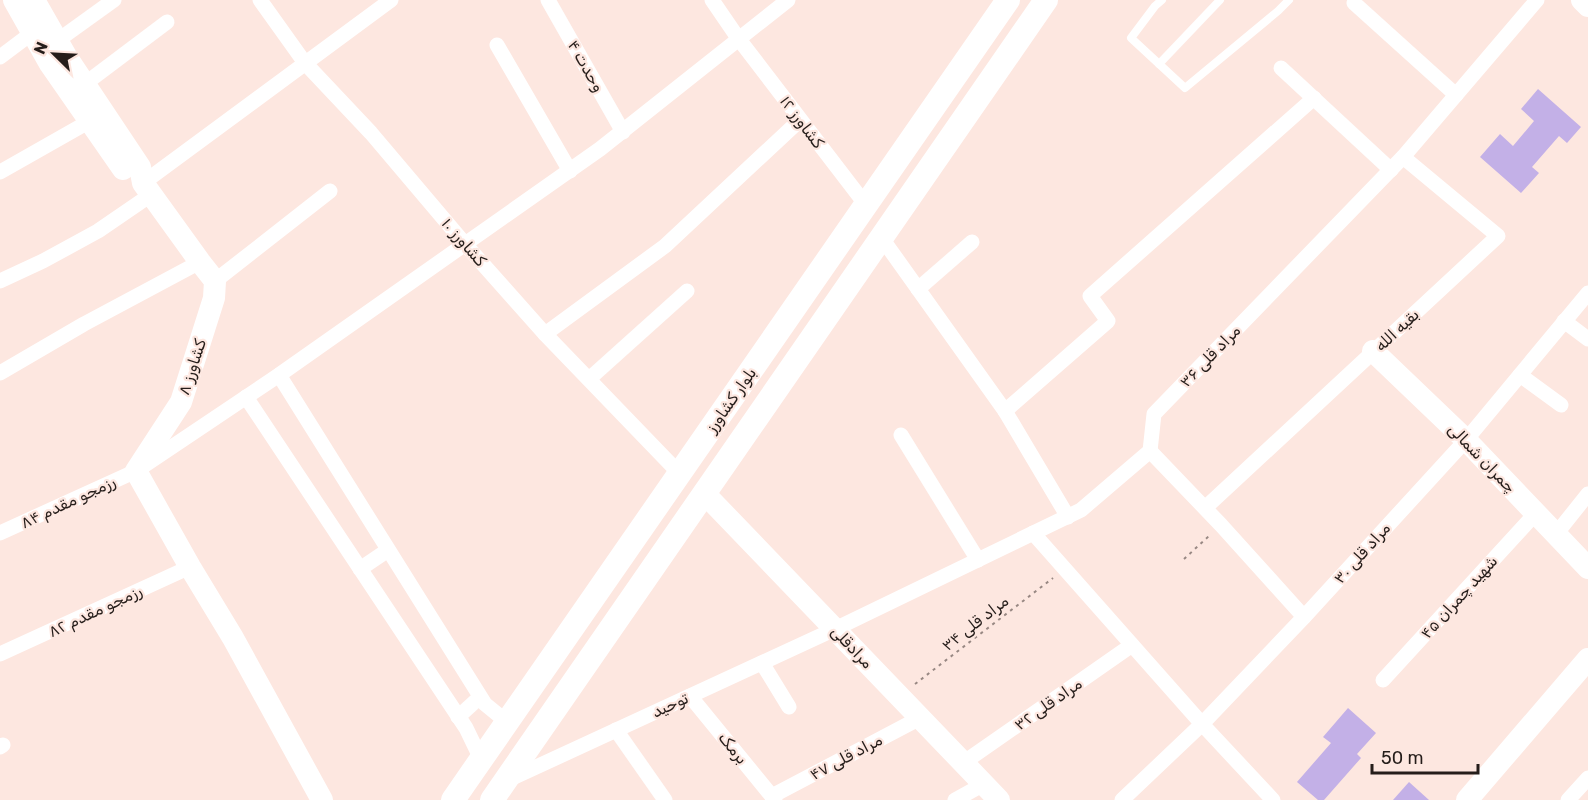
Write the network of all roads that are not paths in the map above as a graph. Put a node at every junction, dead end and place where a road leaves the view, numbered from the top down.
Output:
1 (14, 0) edge
2 (34, 0) edge
3 (114, 0) edge
4 (260, 0) edge
5 (390, 0) edge
6 (548, 0) edge
7 (712, 0) edge
8 (788, 0) edge
9 (1008, 0) edge
10 (1046, 0) edge
11 (1162, 0) edge
12 (1220, 0) edge
13 (1289, 0) edge
14 (1537, 0) edge
15 (1582, 0) edge
16 (1354, 3) dead end
17 (1588, 6) edge
18 (167, 22) dead end
19 (32, 33) junction
20 (738, 38) junction
21 (57, 41) junction
22 (497, 45) dead end
23 (0, 57) edge
24 (305, 63) junction
25 (1159, 64) junction
26 (1281, 68) dead end
27 (86, 83) junction
28 (1456, 95) junction
29 (1314, 98) junction
30 (98, 117) junction
31 (800, 120) junction
32 (623, 132) junction
33 (1403, 157) junction
34 (1390, 170) junction
35 (0, 171) edge
36 (570, 171) junction
37 (148, 188) junction
38 (330, 191) dead end
39 (866, 205) junction
40 (881, 237) junction
41 (972, 242) dead end
42 (465, 244) junction
43 (200, 262) junction
44 (0, 280) edge
45 (214, 281) junction
46 (918, 289) junction
47 (687, 291) dead end
48 (1588, 293) edge
49 (1564, 321) junction
50 (545, 334) junction
51 (1588, 339) edge
52 (770, 343) junction
53 (1373, 351) junction
54 (795, 361) junction
55 (0, 373) edge
56 (279, 375) junction
57 (1520, 375) junction
58 (589, 379) junction
59 (246, 397) junction
60 (1561, 405) dead end
61 (1005, 411) junction
62 (901, 435) dead end
63 (1466, 440) junction
64 (1150, 451) junction
65 (136, 471) junction
66 (680, 474) junction
67 (704, 493) junction
68 (1588, 494) edge
69 (1204, 508) junction
70 (1536, 513) junction
71 (1068, 517) junction
72 (0, 533) edge
73 (1033, 533) junction
74 (1556, 534) junction
75 (388, 550) junction
76 (978, 560) junction
77 (190, 567) junction
78 (1588, 568) edge
79 (360, 569) junction
80 (1304, 617) junction
81 (835, 629) junction
82 (1132, 645) junction
83 (0, 654) edge
84 (1588, 659) edge
85 (762, 663) junction
86 (1383, 680) dead end
87 (690, 696) junction
88 (480, 697) junction
89 (789, 707) dead end
90 (458, 717) junction
91 (920, 717) junction
92 (507, 722) junction
93 (1202, 724) junction
94 (616, 730) junction
95 (481, 759) junction
96 (963, 763) junction
97 (1588, 778) edge
98 (499, 790) edge
99 (992, 792) edge
100 (774, 798) edge
101 (322, 800) edge
102 (453, 800) edge
103 (665, 800) edge
104 (955, 800) edge
105 (1122, 800) edge
106 (1273, 800) edge
107 (1467, 800) edge
108 (1568, 800) edge

1 - 19 street
2 - 21 street
3 - 21 street
4 - 24 street, کشاورز ۱۰
5 - 24 street
6 - 32 street, وحدت ۴
7 - 20 street, کشاورز ۱۲
8 - 20 street, رزمجو مقدم ۸۴
9 - 39 main road, بلوار کشاورز
10 - 40 main road, بلوار کشاورز
11 - 25 lane
12 - 25 lane
13 - 25 lane
14 - 28 street, مراد قلی ۳۶
15 - 17 street
16 - 28 street
18 - 27 street
19 - 23 street
19 - 30 street
20 - 31 street, کشاورز ۱۲
20 - 32 street, رزمجو مقدم ۸۴
21 - 27 street
22 - 36 street
24 - 37 street
24 - 42 street, کشاورز ۱۰
26 - 29 street
27 - 30 street
28 - 33 street, مراد قلی ۳۶
29 - 34 street
29 - 61 street
30 - 35 street
30 - 37 street
31 - 39 street, کشاورز ۱۲
31 - 50 street
32 - 36 street, رزمجو مقدم ۸۴
33 - 34 street, مراد قلی ۳۶
33 - 53 street, بقیه الله
34 - 64 street, مراد قلی ۳۶
36 - 42 street, رزمجو مقدم ۸۴
37 - 43 street
37 - 44 street
38 - 45 street
39 - 52 main road, بلوار کشاورز
40 - 46 street
40 - 54 main road, بلوار کشاورز
41 - 46 street
42 - 50 street, کشاورز ۱۰
42 - 56 street, رزمجو مقدم ۸۴
43 - 45 street
43 - 55 street
45 - 65 street, کشاورز ۸
46 - 61 street
47 - 58 street
48 - 49 street, مراد قلی ۳۰
49 - 51 street
49 - 57 street, مراد قلی ۳۰
50 - 58 street, کشاورز ۱۰
52 - 54 main road
52 - 66 main road, بلوار کشاورز
53 - 63 street, چمران شمالی
53 - 69 street, بقیه الله
54 - 67 main road, بلوار کشاورز
56 - 59 street, رزمجو مقدم ۸۴
56 - 75 street
57 - 60 street
57 - 63 street, مراد قلی ۳۰
58 - 66 street, کشاورز ۱۰
59 - 65 street, رزمجو مقدم ۸۴
59 - 79 street
61 - 71 street
62 - 76 street
63 - 70 street, چمران شمالی
63 - 80 street, مراد قلی ۳۰
64 - 69 street
64 - 71 street
65 - 72 street, رزمجو مقدم ۸۴
65 - 77 street
66 - 92 main road, بلوار کشاورز
67 - 81 street, مرادقلی
67 - 98 main road, بلوار کشاورز
68 - 74 street
69 - 80 street
70 - 74 street, چمران شمالی
70 - 86 street, شهید چمران ۴۵
71 - 73 street
73 - 76 street
73 - 82 street
74 - 78 street, چمران شمالی
75 - 79 street
75 - 88 street
76 - 81 street
77 - 83 street, رزمجو مقدم ۸۲
77 - 101 street
79 - 90 street
80 - 93 street, مراد قلی ۳۰
81 - 85 street, توحید
81 - 91 street, مرادقلی
82 - 93 street
82 - 96 street, مراد قلی ۳۲
84 - 107 street
85 - 87 street, توحید
85 - 89 street
87 - 94 street, توحید
87 - 100 street, برمک
88 - 90 street
88 - 92 street
90 - 95 street
91 - 96 street, مرادقلی
91 - 100 street, مراد قلی ۴۷
92 - 95 main road, بلوار کشاورز
93 - 105 street, مراد قلی ۳۰
93 - 106 street
94 - 98 street, توحید
94 - 103 street
95 - 102 main road, بلوار کشاورز
96 - 99 street, مرادقلی
97 - 108 street
99 - 104 street

